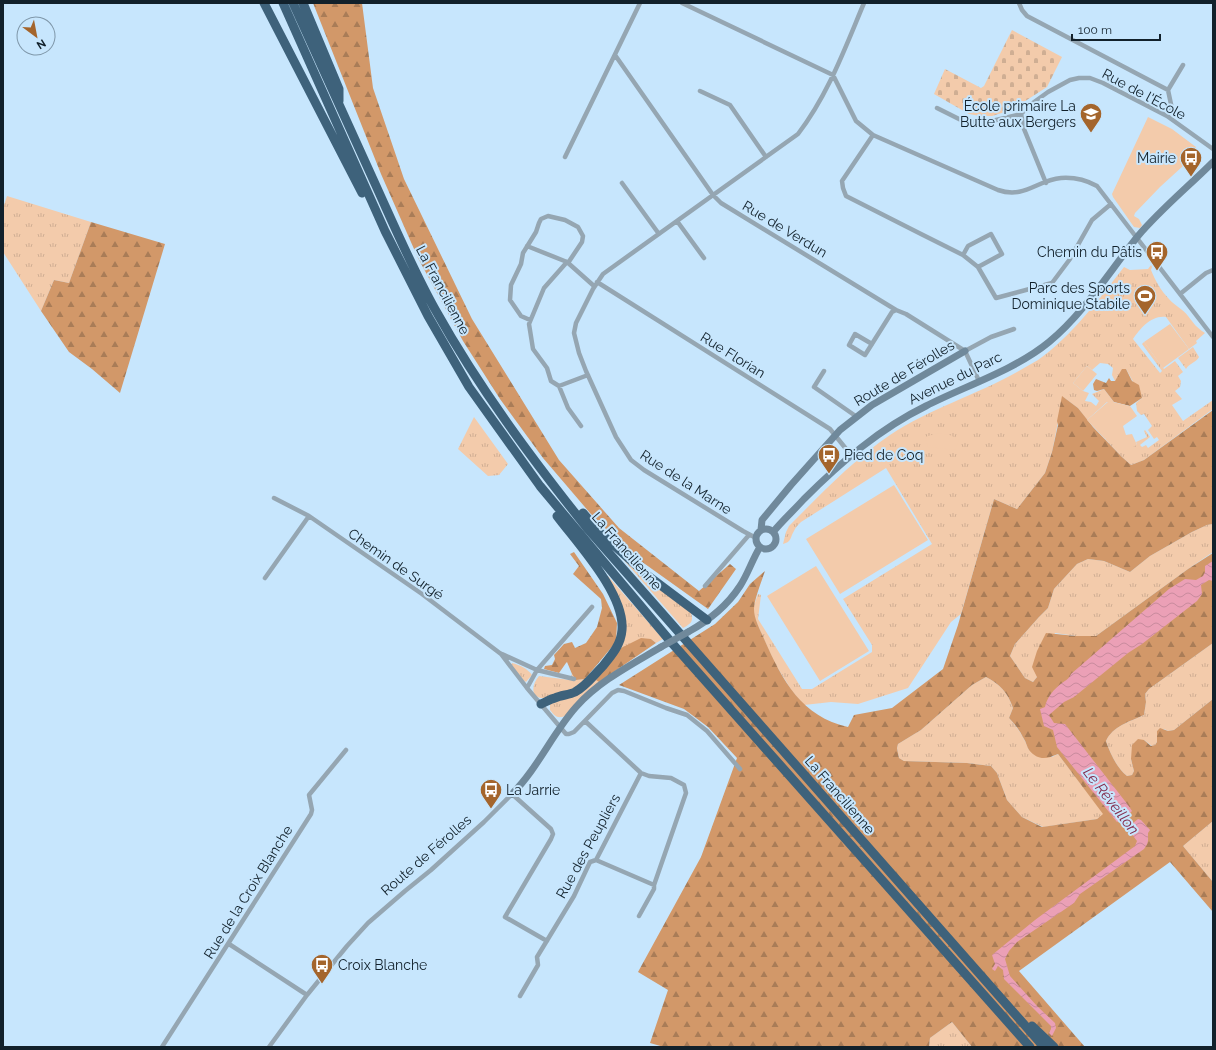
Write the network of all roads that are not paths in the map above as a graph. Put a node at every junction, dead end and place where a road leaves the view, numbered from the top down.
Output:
1 (264, 3) edge
2 (283, 3) edge
3 (293, 3) edge
4 (303, 3) edge
5 (640, 3) edge
6 (682, 3) edge
7 (864, 3) edge
8 (1019, 3) edge
9 (615, 55) junction
10 (1183, 65) dead end
11 (834, 75) junction
12 (1168, 90) junction
13 (700, 91) dead end
14 (338, 105) junction
15 (937, 108) dead end
16 (1021, 114) junction
17 (1168, 116) junction
18 (873, 134) junction
19 (1213, 149) edge
20 (565, 157) dead end
21 (766, 157) junction
22 (1213, 162) edge
23 (622, 183) dead end
24 (1046, 183) junction
25 (713, 195) junction
26 (1111, 204) junction
27 (677, 221) junction
28 (385, 231) junction
29 (659, 234) junction
30 (1137, 238) junction
31 (527, 246) junction
32 (963, 255) junction
33 (704, 258) dead end
34 (568, 262) junction
35 (978, 267) junction
36 (1213, 270) edge
37 (596, 284) junction
38 (1180, 294) junction
39 (896, 310) junction
40 (530, 320) junction
41 (1014, 329) dead end
42 (1213, 337) edge
43 (872, 344) junction
44 (966, 351) junction
45 (824, 370) dead end
46 (588, 375) junction
47 (979, 381) junction
48 (559, 386) junction
49 (857, 417) junction
50 (580, 426) dead end
51 (835, 436) junction
52 (851, 455) junction
53 (551, 483) junction
54 (540, 486) junction
55 (274, 498) dead end
56 (309, 516) junction
57 (761, 530) junction
58 (773, 532) junction
59 (753, 536) junction
60 (760, 547) junction
61 (265, 578) dead end
62 (705, 586) dead end
63 (592, 607) dead end
64 (707, 620) junction
65 (501, 654) junction
66 (537, 670) junction
67 (574, 679) dead end
68 (527, 688) junction
69 (541, 704) junction
70 (586, 721) junction
71 (560, 728) junction
72 (346, 750) dead end
73 (740, 769) dead end
74 (640, 773) junction
75 (512, 794) junction
76 (596, 860) junction
77 (654, 885) junction
78 (640, 916) dead end
79 (547, 941) junction
80 (229, 944) junction
81 (307, 995) junction
82 (520, 996) dead end
83 (1001, 997) junction
84 (162, 1047) edge
85 (269, 1047) edge
86 (1030, 1047) edge
87 (1044, 1047) edge
88 (1054, 1047) edge

1 - 28 highway
2 - 28 highway, La Francilienne
3 - 14 highway, La Francilienne
4 - 14 highway
5 - 9 street
6 - 11 street
7 - 11 street, Rue de la Marne
8 - 12 street
9 - 20 street
9 - 25 street, Rue de Verdun
10 - 12 street
11 - 18 street
11 - 21 street, Rue de la Marne
12 - 17 street
13 - 21 street
14 - 53 highway, La Francilienne
15 - 16 street, Rue de l'École
16 - 17 street, Rue de l'École
16 - 24 street
17 - 19 street, Rue de l'École
18 - 24 street
18 - 32 street
21 - 25 street, Rue de la Marne
22 - 30 street, Avenue du Parc
23 - 29 street
24 - 26 street
25 - 27 street, Rue de la Marne
25 - 39 street, Rue de Verdun
26 - 30 street
26 - 35 street
27 - 29 street, Rue de la Marne
27 - 33 street
28 - 54 highway, La Francilienne
29 - 37 street, Rue de la Marne
30 - 38 street
30 - 47 street, Avenue du Parc
31 - 34 street, Rue Florian
31 - 34 street
31 - 40 street
32 - 35 street
32 - 35 street
34 - 37 street, Rue Florian
34 - 40 street
36 - 38 street
37 - 46 street, Rue de la Marne
37 - 51 street, Rue Florian
38 - 42 street
39 - 43 street
39 - 44 street, Rue de Verdun
40 - 48 street
41 - 44 street, Route de Férolles
43 - 43 street
44 - 47 street
44 - 49 street, Route de Férolles
45 - 49 street
46 - 48 street
46 - 59 street, Rue de la Marne
47 - 52 street, Avenue du Parc
48 - 50 street
49 - 51 street, Route de Férolles
51 - 52 street, Rue Florian
51 - 57 street, Route de Férolles
52 - 58 street, Avenue du Parc
53 - 64 highway
53 - 83 highway, La Francilienne
54 - 69 highway
54 - 86 highway, La Francilienne
55 - 56 street, Chemin de Surgé
56 - 61 street
56 - 65 street, Chemin de Surgé
57 - 58 street
57 - 59 street
58 - 60 street
59 - 60 street
59 - 62 street
60 - 64 street, Route de Férolles
63 - 66 street
64 - 71 street, Route de Férolles, bridge
65 - 66 street, Chemin de Surgé
65 - 68 street, Chemin de Surgé
66 - 67 street, Chemin de Surgé
66 - 68 street
68 - 69 street, Chemin de Surgé
69 - 71 street, Chemin de Surgé
70 - 71 street
70 - 73 street
70 - 74 street
71 - 75 street, Route de Férolles
72 - 80 street, Rue de la Croix Blanche
74 - 76 street, Rue des Peupliers
74 - 77 street
75 - 79 street
75 - 81 street, Route de Férolles
76 - 77 street
76 - 79 street, Rue des Peupliers
77 - 78 street
79 - 82 street, Rue des Peupliers
80 - 81 street
80 - 84 street, Rue de la Croix Blanche
81 - 85 street, Route de Férolles
83 - 87 highway, La Francilienne
83 - 88 highway

